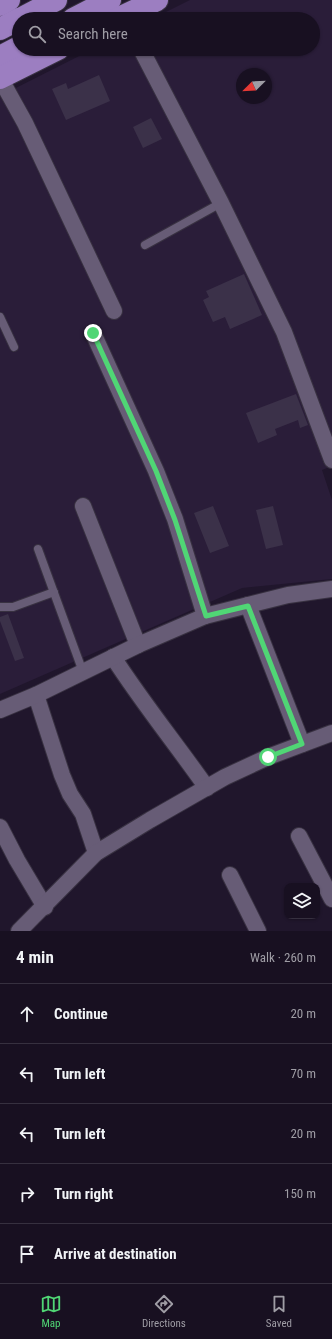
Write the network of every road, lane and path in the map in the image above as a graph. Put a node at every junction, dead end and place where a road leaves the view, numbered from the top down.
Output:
1 (9, 0) edge
2 (56, 0) edge
3 (157, 0) edge
4 (0, 5) edge
5 (33, 12) edge
6 (122, 12) edge
7 (12, 23) edge
8 (0, 29) edge
9 (12, 50) edge
10 (0, 56) edge
11 (44, 56) edge
12 (145, 56) edge
13 (0, 78) edge
14 (221, 203) junction
15 (145, 245) dead end
16 (114, 311) dead end
17 (0, 317) edge
18 (93, 333) dead end
19 (14, 347) dead end
20 (332, 460) edge
21 (83, 506) dead end
22 (38, 549) dead end
23 (332, 589) edge
24 (54, 592) junction
25 (248, 606) junction
26 (0, 607) edge
27 (206, 616) junction
28 (138, 644) junction
29 (113, 657) junction
30 (83, 672) junction
31 (36, 695) junction
32 (0, 710) edge
33 (332, 733) edge
34 (302, 744) junction
35 (207, 788) junction
36 (0, 827) edge
37 (299, 836) dead end
38 (96, 854) junction
39 (230, 875) dead end
40 (332, 899) edge
41 (45, 907) junction
42 (20, 931) edge
43 (258, 931) edge

1 - 4 highway
2 - 5 highway
3 - 6 highway
7 - 8 highway
9 - 10 highway
11 - 13 highway
12 - 14 street
13 - 16 street
14 - 15 lane
14 - 20 street
17 - 19 lane
18 - 27 street
21 - 28 street
22 - 24 lane
23 - 25 street
24 - 26 lane
24 - 30 lane
25 - 27 street
25 - 34 street
27 - 28 street
28 - 29 street
29 - 30 street
29 - 35 street
30 - 31 street
31 - 32 street
31 - 38 street
33 - 34 street
34 - 35 street
35 - 38 street
36 - 41 street
37 - 40 street
38 - 41 street
39 - 43 street
41 - 42 street

